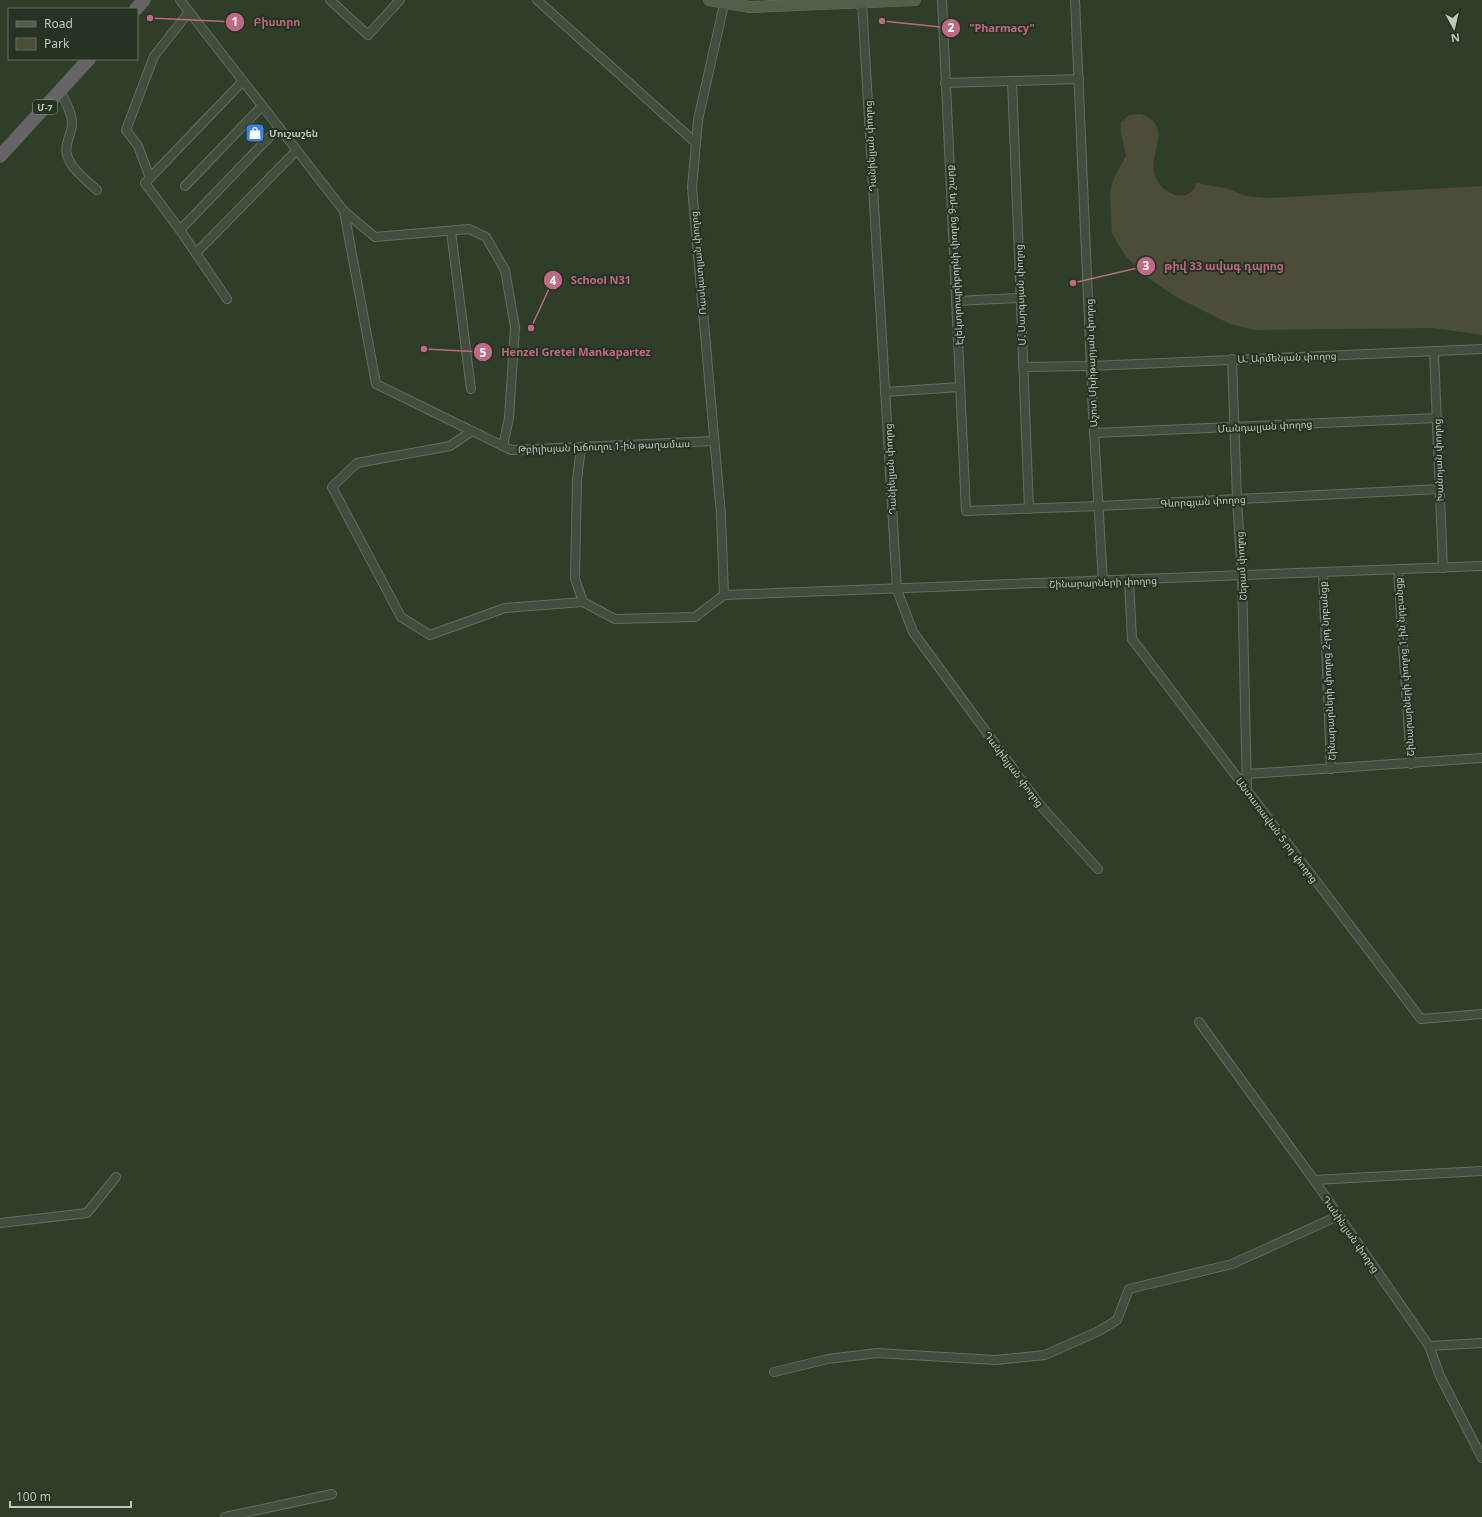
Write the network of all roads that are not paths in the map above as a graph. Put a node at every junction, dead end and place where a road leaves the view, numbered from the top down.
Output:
1 (144, 0) edge
2 (180, 0) edge
3 (330, 0) edge
4 (400, 0) edge
5 (537, 0) edge
6 (709, 0) edge
7 (914, 0) edge
8 (942, 0) edge
9 (1075, 0) edge
10 (725, 2) edge
11 (862, 2) junction
12 (137, 8) edge
13 (189, 12) junction
14 (88, 60) edge
15 (1079, 79) junction
16 (243, 81) junction
17 (1012, 81) junction
18 (945, 83) junction
19 (60, 91) junction
20 (262, 106) junction
21 (279, 128) junction
22 (696, 143) junction
23 (296, 151) junction
24 (0, 156) edge
25 (150, 178) junction
26 (185, 186) dead end
27 (97, 190) dead end
28 (344, 211) junction
29 (180, 230) junction
30 (451, 231) junction
31 (196, 253) junction
32 (1020, 298) junction
33 (227, 299) dead end
34 (956, 301) junction
35 (1482, 349) edge
36 (1434, 352) junction
37 (1232, 359) junction
38 (1023, 366) junction
39 (1091, 366) junction
40 (960, 387) junction
41 (471, 389) dead end
42 (885, 392) junction
43 (1437, 418) junction
44 (1234, 427) junction
45 (472, 431) junction
46 (1094, 434) junction
47 (714, 441) junction
48 (503, 446) junction
49 (581, 447) junction
50 (1440, 489) junction
51 (1237, 499) junction
52 (1099, 506) junction
53 (1029, 509) junction
54 (966, 511) joint
55 (1482, 566) edge
56 (1443, 568) junction
57 (1398, 570) junction
58 (1323, 573) junction
59 (1242, 576) junction
60 (1129, 581) junction
61 (1103, 582) junction
62 (897, 590) junction
63 (724, 595) junction
64 (583, 602) junction
65 (1482, 758) edge
66 (1411, 764) junction
67 (1331, 769) junction
68 (1247, 774) junction
69 (1247, 791) junction
70 (1098, 869) dead end
71 (1482, 1014) edge
72 (1199, 1022) dead end
73 (1482, 1171) edge
74 (116, 1176) dead end
75 (1314, 1180) junction
76 (1338, 1216) junction
77 (0, 1223) edge
78 (1482, 1343) edge
79 (1429, 1346) junction
80 (774, 1372) dead end
81 (1482, 1458) edge
82 (332, 1494) dead end
83 (225, 1517) edge

1 - 12 highway
2 - 13 street, Թբիլիսյան խճուղու 1-ին թաղամաս
3 - 4 street
5 - 22 street
6 - 10 main road
7 - 11 main road
8 - 18 street, Էլեկտրոպրիբորնի փողոց 9-րդ շարք
9 - 15 street, Աշոտ Մխիթարյան փողոց
10 - 11 main road
10 - 22 street, Ռասկատլյան փողոց
11 - 42 street, Դանիելյան փողոց
13 - 16 street, Թբիլիսյան խճուղու 1-ին թաղամաս
13 - 25 street
14 - 19 highway, Մ-7
15 - 17 street
15 - 39 street, Աշոտ Մխիթարյան փողոց
16 - 20 street, Թբիլիսյան խճուղու 1-ին թաղամաս
16 - 25 street
17 - 18 street
17 - 32 street, Մ. Սարգսյան փողոց
18 - 34 street, Էլեկտրոպրիբորնի փողոց 9-րդ շարք
19 - 24 highway, Մ-7
19 - 27 street
20 - 21 street, Թբիլիսյան խճուղու 1-ին թաղամաս
20 - 26 street
21 - 23 street, Թբիլիսյան խճուղու 1-ին թաղամաս
21 - 29 street
22 - 47 street, Ռասկատլյան փողոց
23 - 28 street, Թբիլիսյան խճուղու 1-ին թաղամաս
23 - 31 street
25 - 29 street
28 - 30 street
28 - 45 street, Թբիլիսյան խճուղու 1-ին թաղամաս
29 - 31 street
30 - 41 street
30 - 48 street
31 - 33 street
32 - 34 street
32 - 38 street, Մ. Սարգսյան փողոց
34 - 40 street, Էլեկտրոպրիբորնի փողոց 9-րդ շարք
35 - 36 street, Ա. Արմենյան փողոց
36 - 37 street, Ա. Արմենյան փողոց
36 - 43 street, Խանոյան փողոց
37 - 39 street, Ա. Արմենյան փողոց
37 - 44 street, Շերամ փողոց
38 - 39 street, Ա. Արմենյան փողոց
38 - 53 street, Մ. Սարգսյան փողոց
39 - 46 street, Աշոտ Մխիթարյան փողոց
40 - 42 street
40 - 54 street, Էլեկտրոպրիբորնի փողոց 9-րդ շարք
42 - 62 street, Դանիելյան փողոց
43 - 44 street, Մանդալյան փողոց
43 - 50 street, Խանոյան փողոց
44 - 46 street, Մանդալյան փողոց
44 - 51 street, Շերամ փողոց
45 - 48 street, Թբիլիսյան խճուղու 1-ին թաղամաս
45 - 64 street
46 - 52 street, Աշոտ Մխիթարյան փողոց
47 - 49 street, Թբիլիսյան խճուղու 1-ին թաղամաս
47 - 63 street, Ռասկատլյան փողոց
48 - 49 street, Թբիլիսյան խճուղու 1-ին թաղամաս
49 - 64 street
50 - 51 street, Գևորգյան փողոց
50 - 56 street, Խանոյան փողոց
51 - 52 street, Գևորգյան փողոց
51 - 59 street, Շերամ փողոց
52 - 53 street, Գևորգյան փողոց
52 - 61 street, Աշոտ Մխիթարյան փողոց
53 - 54 street, Գևորգյան փողոց
55 - 56 street, Շինարարների փողոց
56 - 57 street, Շինարարների փողոց
57 - 58 street, Շինարարների փողոց
57 - 66 street, Շինարարների փողոց 1-ին նրբանցք
58 - 59 street, Շինարարների փողոց
58 - 67 street, Շինարարների փողոց 2-րդ նրբանցք
59 - 60 street, Շինարարների փողոց
59 - 68 street, Շերամ փողոց
60 - 61 street, Շինարարների փողոց
60 - 69 street, Անտառավան 5-րդ փողոց
61 - 62 street, Շինարարների փողոց
62 - 63 street, Շինարարների փողոց
62 - 70 street, Դանիելյան փողոց
63 - 64 street
65 - 66 street
66 - 67 street
67 - 68 street
68 - 69 street, Շերամ փողոց
69 - 71 street, Անտառավան 5-րդ փողոց
72 - 75 street, Դանիելյան փողոց
73 - 75 street
74 - 77 street
75 - 76 street, Դանիելյան փողոց
76 - 79 street, Դանիելյան փողոց
76 - 80 street
78 - 79 street
79 - 81 street, Դանիելյան փողոց
82 - 83 street

